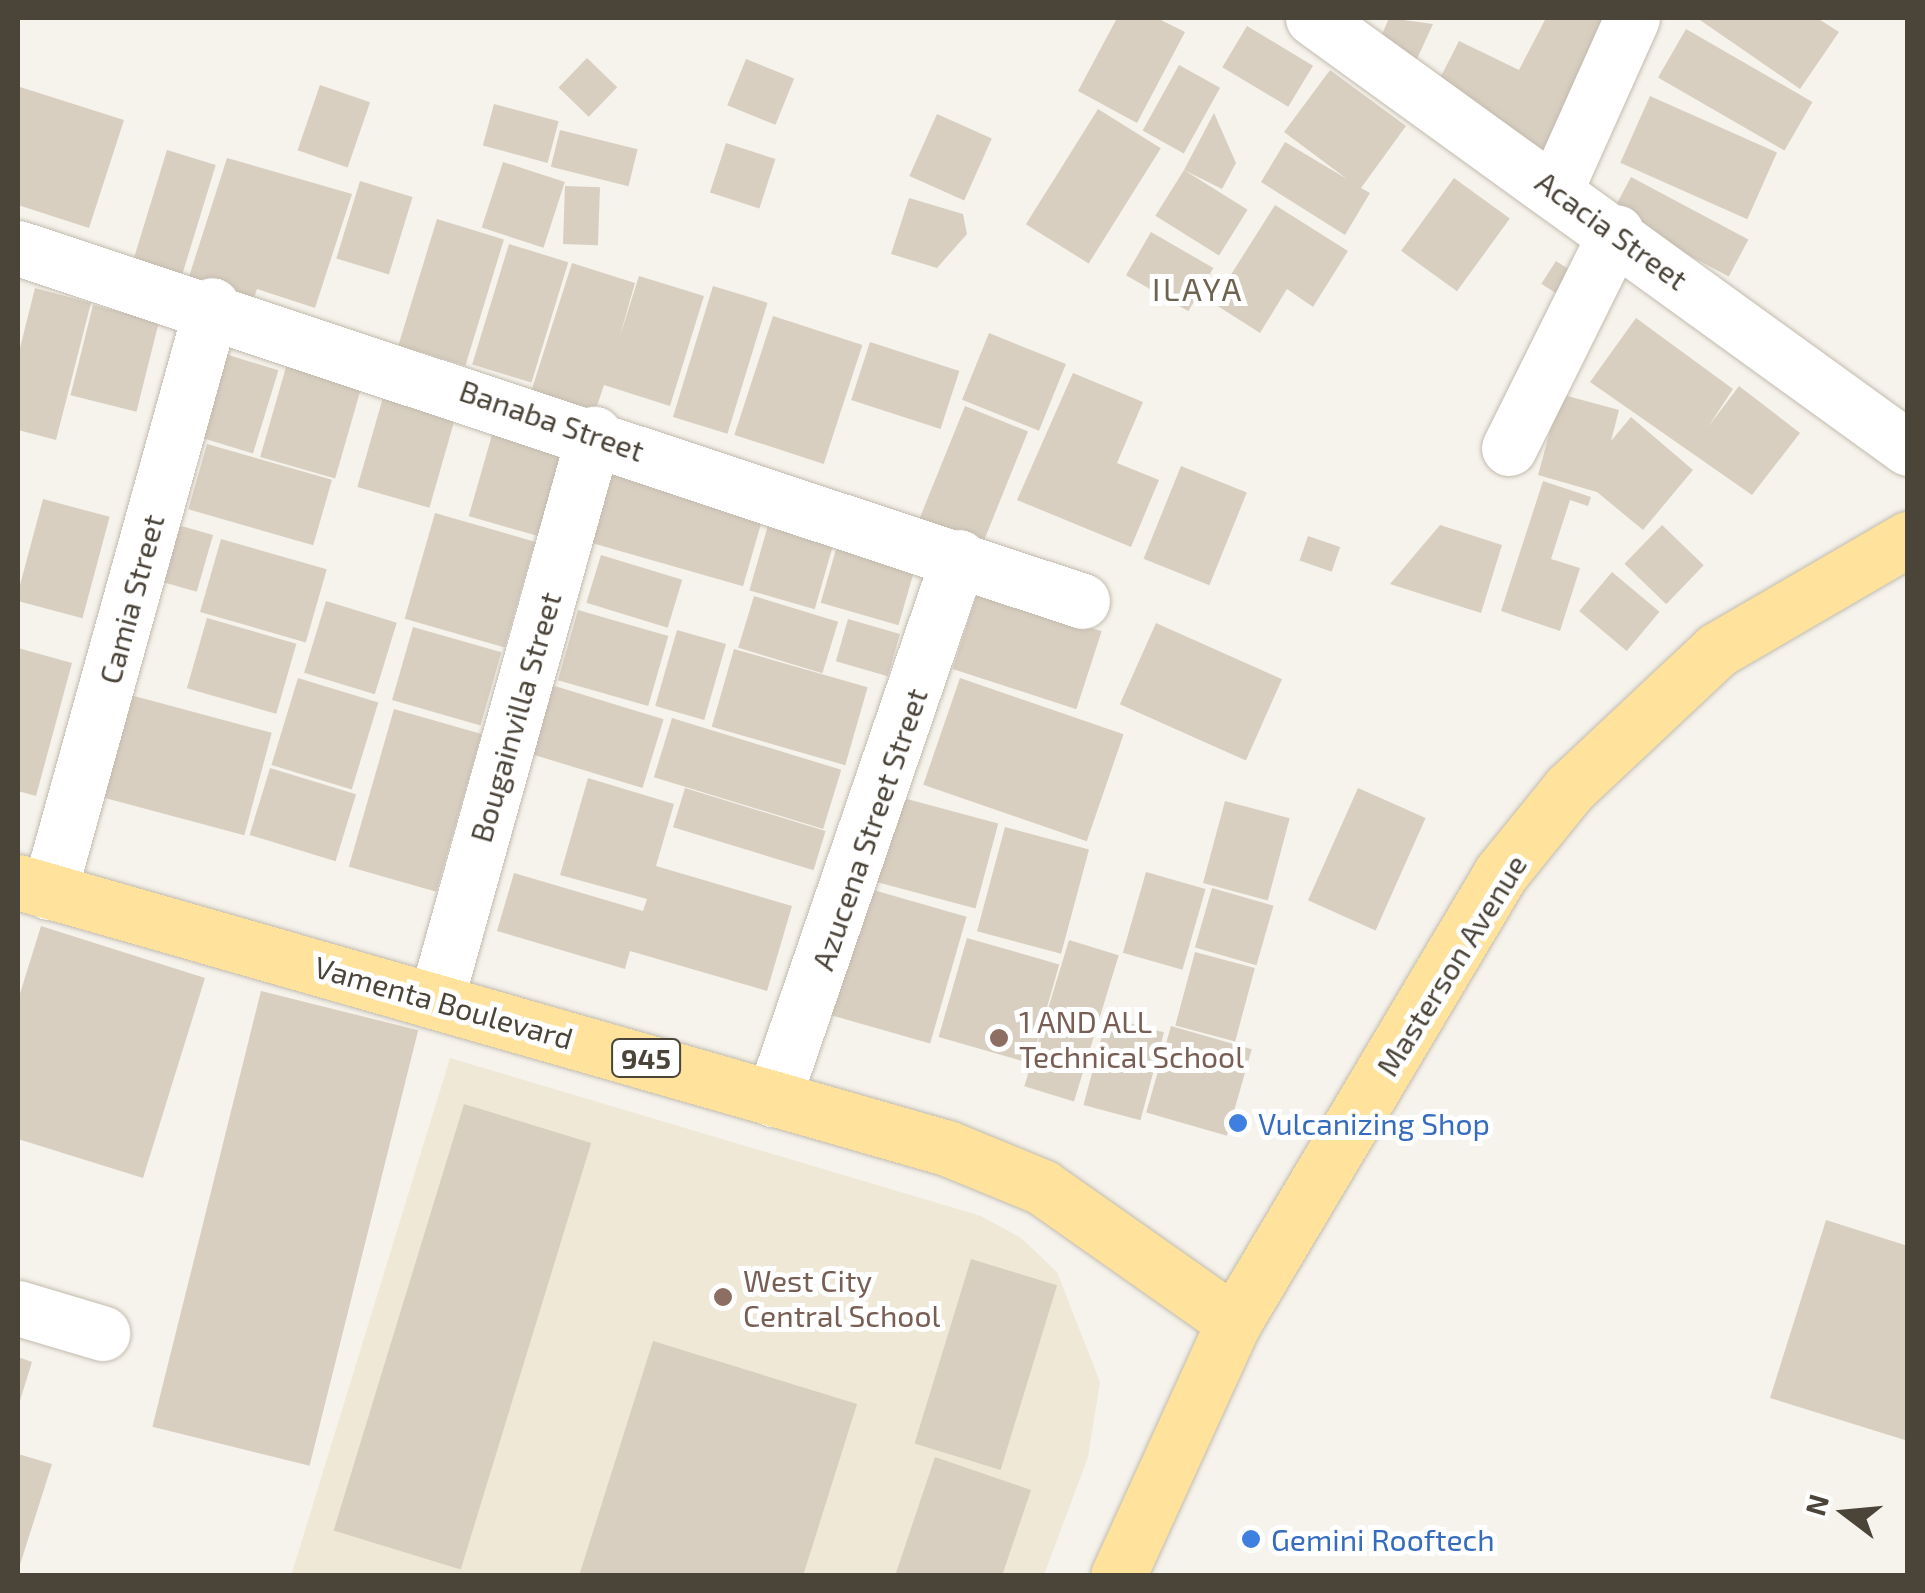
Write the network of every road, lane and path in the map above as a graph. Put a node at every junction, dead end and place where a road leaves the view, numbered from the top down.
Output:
1 (1313, 18) edge
2 (1632, 18) edge
3 (1556, 188) junction
4 (1616, 232) junction
5 (18, 248) edge
6 (212, 305) junction
7 (594, 434) junction
8 (1510, 448) dead end
9 (1908, 448) edge
10 (1908, 539) edge
11 (959, 557) junction
12 (1082, 602) dead end
13 (34, 887) edge
14 (436, 1000) junction
15 (774, 1099) junction
16 (18, 1308) edge
17 (1234, 1322) junction
18 (102, 1332) dead end
19 (1118, 1576) edge

1 - 3 street, Acacia Street
2 - 3 street
3 - 4 street, Acacia Street
4 - 8 street
4 - 9 street, Acacia Street
5 - 6 street, Banaba Street
6 - 7 street, Banaba Street
6 - 13 street, Camia Street
7 - 11 street, Banaba Street
7 - 14 street, Bougainvilla Street
10 - 17 main road, Masterson Avenue
11 - 12 street, Banaba Street
11 - 15 street, Azucena Street Street
13 - 14 main road, Vamenta Boulevard / 945
14 - 15 main road, Vamenta Boulevard / 945
15 - 17 main road, Vamenta Boulevard / 945
16 - 18 street
17 - 19 main road, Masterson Avenue

